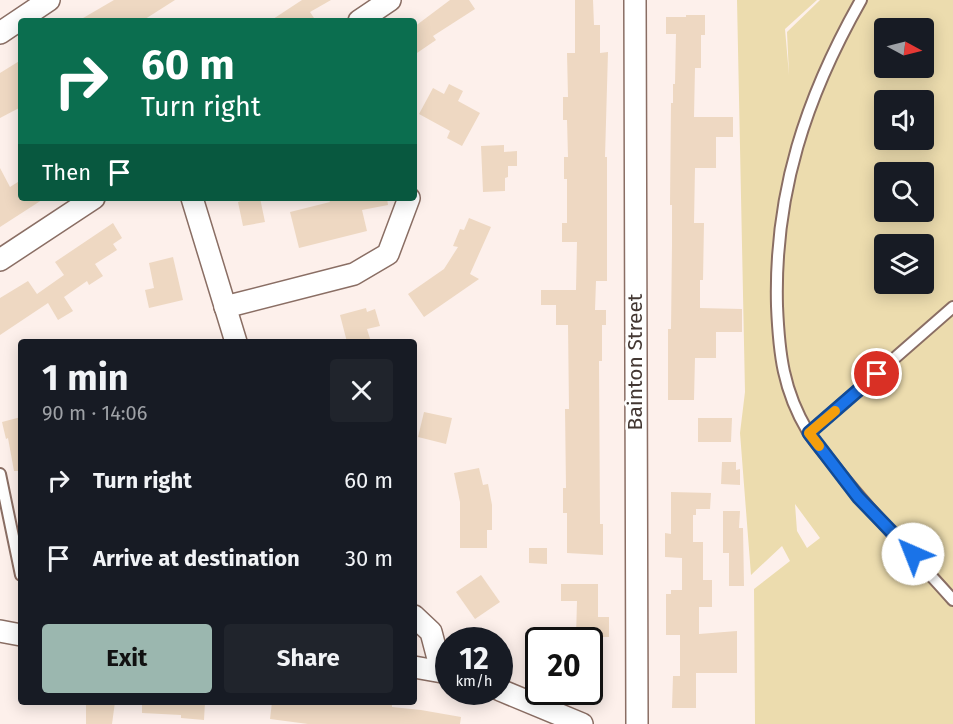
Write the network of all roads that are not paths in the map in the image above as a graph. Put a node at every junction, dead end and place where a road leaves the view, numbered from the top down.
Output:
1 (49, 0) edge
2 (390, 0) edge
3 (635, 0) edge
4 (861, 0) edge
5 (22, 18) edge
6 (363, 18) edge
7 (18, 21) edge
8 (0, 33) edge
9 (89, 201) edge
10 (193, 201) edge
11 (408, 201) edge
12 (0, 260) edge
13 (225, 307) junction
14 (953, 307) edge
15 (235, 339) edge
16 (809, 433) junction
17 (0, 474) edge
18 (18, 561) edge
19 (953, 600) edge
20 (417, 619) edge
21 (0, 631) edge
22 (18, 634) edge
23 (435, 643) edge
24 (417, 667) edge
25 (435, 670) edge
26 (513, 695) edge
27 (582, 724) edge
28 (637, 724) edge

1 - 5 street
2 - 6 street
3 - 28 street, Bainton Street
4 - 16 lane
7 - 8 street
9 - 12 street
10 - 13 street
11 - 13 street
13 - 15 street
14 - 16 lane
16 - 19 lane
17 - 18 lane
20 - 23 street
21 - 22 street
24 - 25 street
26 - 27 street

